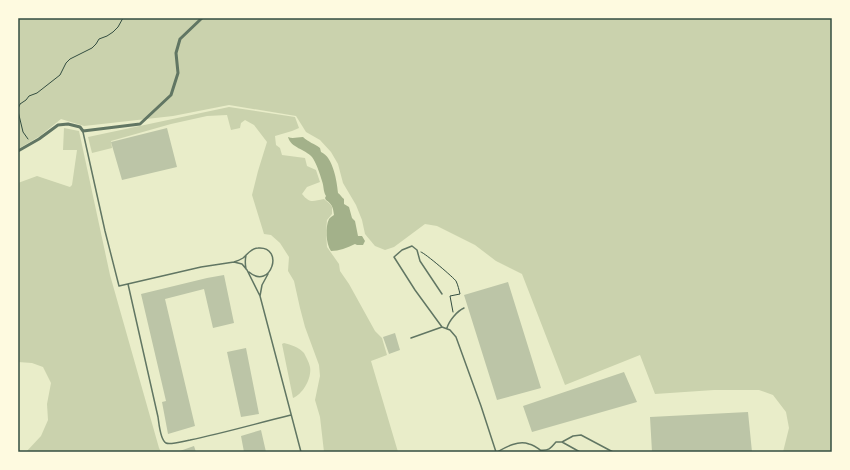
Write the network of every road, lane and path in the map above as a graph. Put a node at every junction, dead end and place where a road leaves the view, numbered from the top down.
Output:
1 (123, 18) edge
2 (202, 18) edge
3 (18, 110) edge
4 (83, 131) junction
5 (28, 146) junction
6 (18, 151) edge
7 (417, 250) junction
8 (246, 255) junction
9 (234, 262) junction
10 (247, 270) junction
11 (268, 274) junction
12 (128, 284) junction
13 (442, 294) dead end
14 (260, 296) junction
15 (464, 308) dead end
16 (455, 315) junction
17 (442, 326) junction
18 (447, 328) junction
19 (411, 338) dead end
20 (291, 415) junction
21 (562, 442) junction
22 (539, 449) junction
23 (301, 452) edge
24 (496, 452) edge
25 (543, 452) edge
26 (580, 452) edge
27 (613, 452) edge

1 - 3 path
2 - 4 street
3 - 5 path
4 - 5 street
4 - 12 lane
5 - 6 street
7 - 13 lane
7 - 16 path
7 - 17 lane
8 - 9 lane
8 - 10 lane
8 - 11 lane
9 - 10 lane
9 - 12 lane
10 - 11 lane
10 - 14 lane
11 - 14 lane
12 - 20 lane
14 - 20 lane
15 - 16 lane
16 - 18 lane
17 - 18 lane
17 - 19 lane
18 - 24 lane
20 - 23 lane
21 - 22 lane
21 - 26 lane
21 - 27 lane
22 - 24 lane
22 - 25 lane

